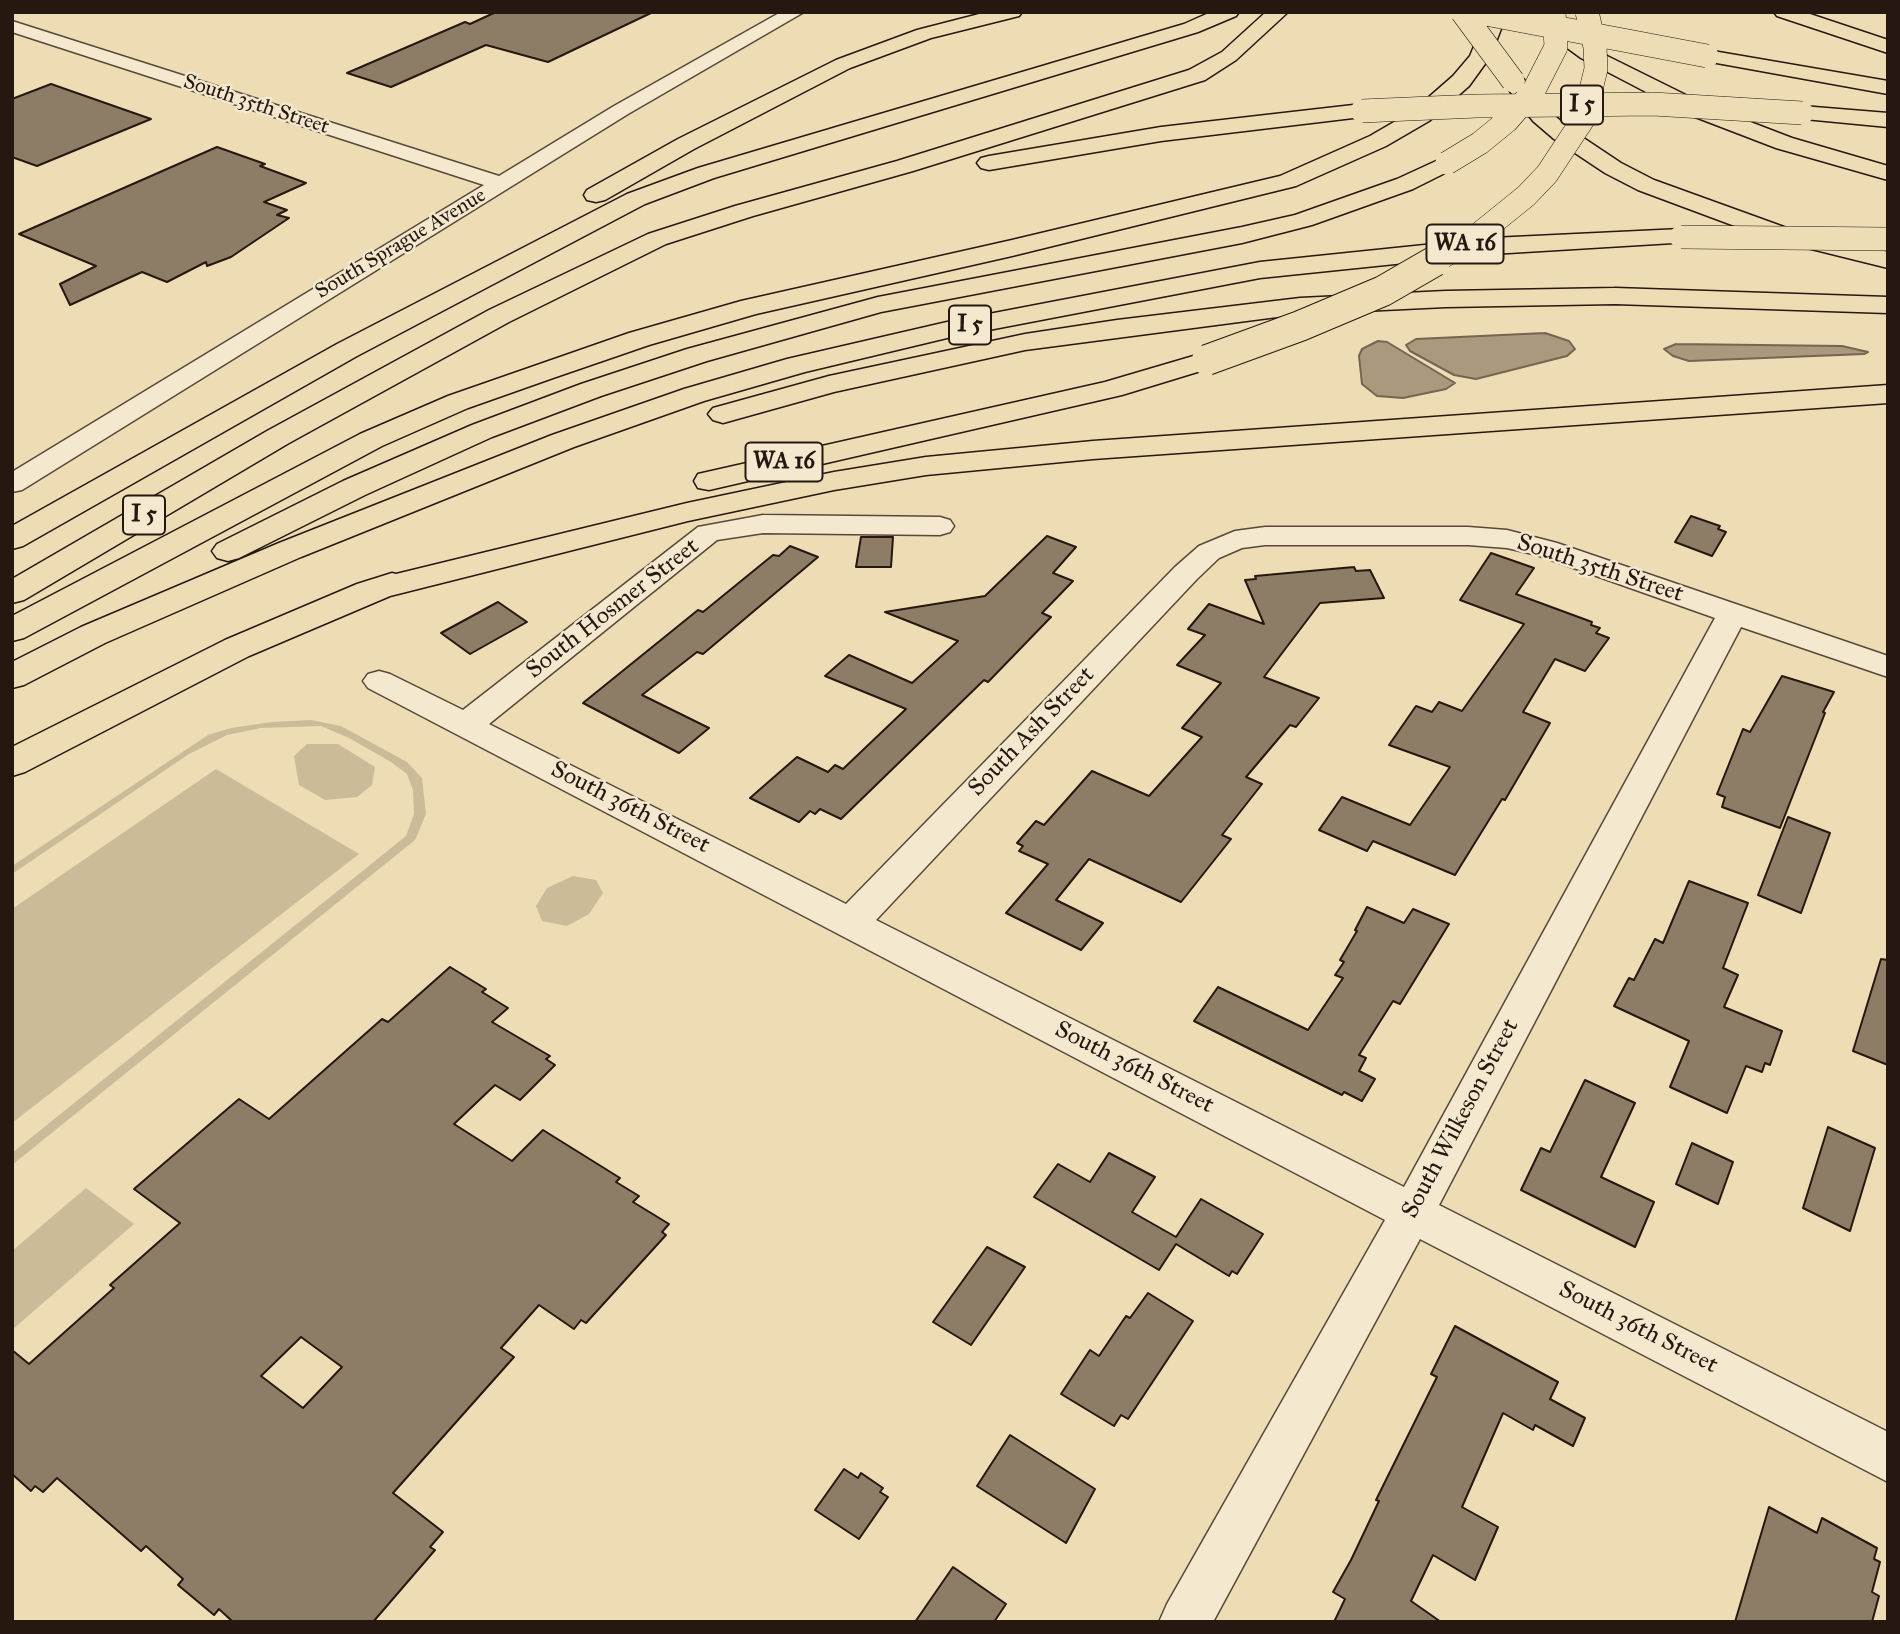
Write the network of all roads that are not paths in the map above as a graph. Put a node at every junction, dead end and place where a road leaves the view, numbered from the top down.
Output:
1 (795, 12) edge
2 (1012, 12) edge
3 (1228, 12) edge
4 (1278, 12) edge
5 (1462, 12) edge
6 (1475, 12) edge
7 (1491, 12) edge
8 (1538, 12) edge
9 (1554, 12) edge
10 (1566, 12) edge
11 (1587, 12) edge
12 (1784, 12) edge
13 (12, 26) edge
14 (1888, 47) edge
15 (1888, 88) edge
16 (1888, 120) edge
17 (1888, 160) edge
18 (1888, 173) edge
19 (500, 183) junction
20 (1887, 246) edge
21 (1888, 305) edge
22 (499, 316) junction
23 (347, 349) junction
24 (1888, 394) edge
25 (12, 484) edge
26 (940, 526) dead end
27 (12, 539) edge
28 (1218, 547) joint
29 (290, 550) junction
30 (369, 591) junction
31 (12, 593) edge
32 (1733, 613) junction
33 (12, 630) edge
34 (93, 635) junction
35 (1888, 667) edge
36 (12, 677) edge
37 (379, 681) dead end
38 (467, 724) junction
39 (12, 763) edge
40 (851, 922) junction
41 (1413, 1210) junction
42 (1888, 1458) edge
43 (1185, 1622) edge

1 - 19 street, South Sprague Avenue
2 - 23 highway
3 - 23 highway
4 - 22 highway
5 - 20 highway, bridge
6 - 15 highway, bridge
7 - 33 highway
8 - 18 highway
9 - 34 highway, bridge
10 - 17 highway
11 - 30 highway, WA 16, bridge
12 - 14 highway
13 - 19 street, South 35th Street
16 - 22 highway, I 5, bridge
19 - 25 street, South Sprague Avenue
20 - 29 highway, I 5, bridge
21 - 29 highway
22 - 31 highway, I 5
23 - 27 highway
24 - 30 highway
26 - 38 street, South Hosmer Street
28 - 32 street, South 35th Street
28 - 40 street, South Ash Street
29 - 34 highway, I 5
30 - 39 highway
32 - 35 street, South 35th Street
32 - 41 street, South Wilkeson Street
34 - 36 highway, I 5
37 - 38 street, South 36th Street
38 - 40 street, South 36th Street
40 - 41 street, South 36th Street
41 - 42 street, South 36th Street
41 - 43 street, South Wilkeson Street

